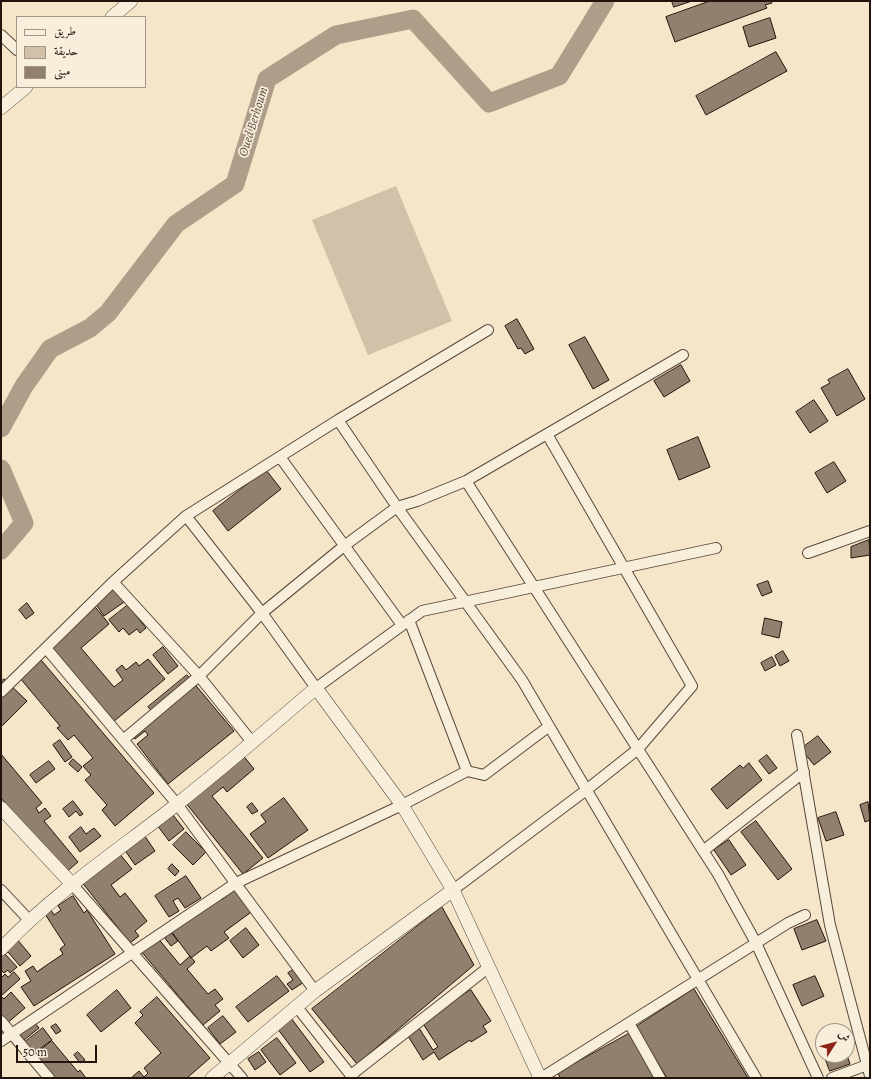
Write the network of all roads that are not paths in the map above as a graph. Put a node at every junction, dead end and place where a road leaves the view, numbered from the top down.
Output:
1 (131, 1) edge
2 (113, 16) edge
3 (3, 41) edge
4 (16, 49) edge
5 (25, 88) edge
6 (1, 108) edge
7 (488, 330) dead end
8 (683, 355) dead end
9 (338, 420) junction
10 (547, 434) junction
11 (280, 457) junction
12 (466, 481) junction
13 (397, 507) junction
14 (186, 516) junction
15 (870, 531) edge
16 (344, 546) junction
17 (716, 548) dead end
18 (808, 553) dead end
19 (623, 568) junction
20 (113, 582) junction
21 (534, 587) junction
22 (465, 602) junction
23 (262, 613) junction
24 (406, 623) junction
25 (46, 648) junction
26 (198, 676) junction
27 (316, 688) junction
28 (1, 692) edge
29 (548, 727) junction
30 (797, 735) dead end
31 (123, 740) junction
32 (252, 742) junction
33 (638, 749) junction
34 (468, 771) junction
35 (804, 772) junction
36 (585, 791) junction
37 (177, 804) junction
38 (402, 805) junction
39 (1, 808) edge
40 (703, 852) junction
41 (236, 883) junction
42 (72, 884) junction
43 (1, 890) edge
44 (453, 890) junction
45 (805, 915) dead end
46 (29, 920) junction
47 (756, 943) junction
48 (1, 949) edge
49 (134, 953) junction
50 (489, 967) junction
51 (697, 981) junction
52 (315, 991) junction
53 (297, 1008) junction
54 (1, 1022) edge
55 (629, 1023) junction
56 (12, 1035) junction
57 (1, 1041) edge
58 (229, 1063) junction
59 (867, 1065) junction
60 (870, 1076) edge
61 (352, 1077) edge
62 (49, 1078) edge
63 (212, 1078) edge
64 (242, 1078) edge
65 (540, 1078) edge
66 (660, 1078) edge
67 (756, 1078) edge
68 (818, 1078) edge
69 (832, 1078) edge

1 - 2 street
3 - 4 street
5 - 6 street
7 - 9 street
8 - 10 street
9 - 11 street
9 - 13 street
10 - 12 street
10 - 19 street
11 - 14 street
11 - 16 street
12 - 13 street
12 - 21 street
13 - 16 street
13 - 22 street
14 - 20 street
14 - 23 street
15 - 18 street
16 - 23 street
16 - 24 street
17 - 19 street
19 - 21 street
19 - 33 street
20 - 25 street
20 - 26 street
21 - 22 street
21 - 33 street
22 - 24 street
22 - 29 street
23 - 26 street
23 - 27 street
24 - 27 street
24 - 34 street
25 - 28 street
25 - 31 street
26 - 31 street
26 - 32 street
27 - 32 street
27 - 38 street
29 - 34 street
29 - 36 street
30 - 35 street
31 - 37 street
32 - 37 street
33 - 36 street
33 - 40 street
34 - 38 street
35 - 40 street
35 - 59 street
36 - 44 street
36 - 51 street
37 - 41 street
37 - 42 street
38 - 41 street
38 - 44 street
39 - 42 street
40 - 47 street
41 - 49 street
41 - 52 street
42 - 46 street
42 - 49 street
43 - 46 street
44 - 50 street
44 - 52 street
45 - 47 street
46 - 48 street
47 - 51 street
47 - 68 street
49 - 56 street
49 - 58 street
50 - 61 street
50 - 65 street
51 - 55 street
51 - 67 street
52 - 53 street
53 - 58 street
53 - 61 street
54 - 56 street
55 - 65 street
55 - 66 street
56 - 57 street
56 - 62 street
58 - 63 street
58 - 64 street
59 - 60 street
59 - 69 street

